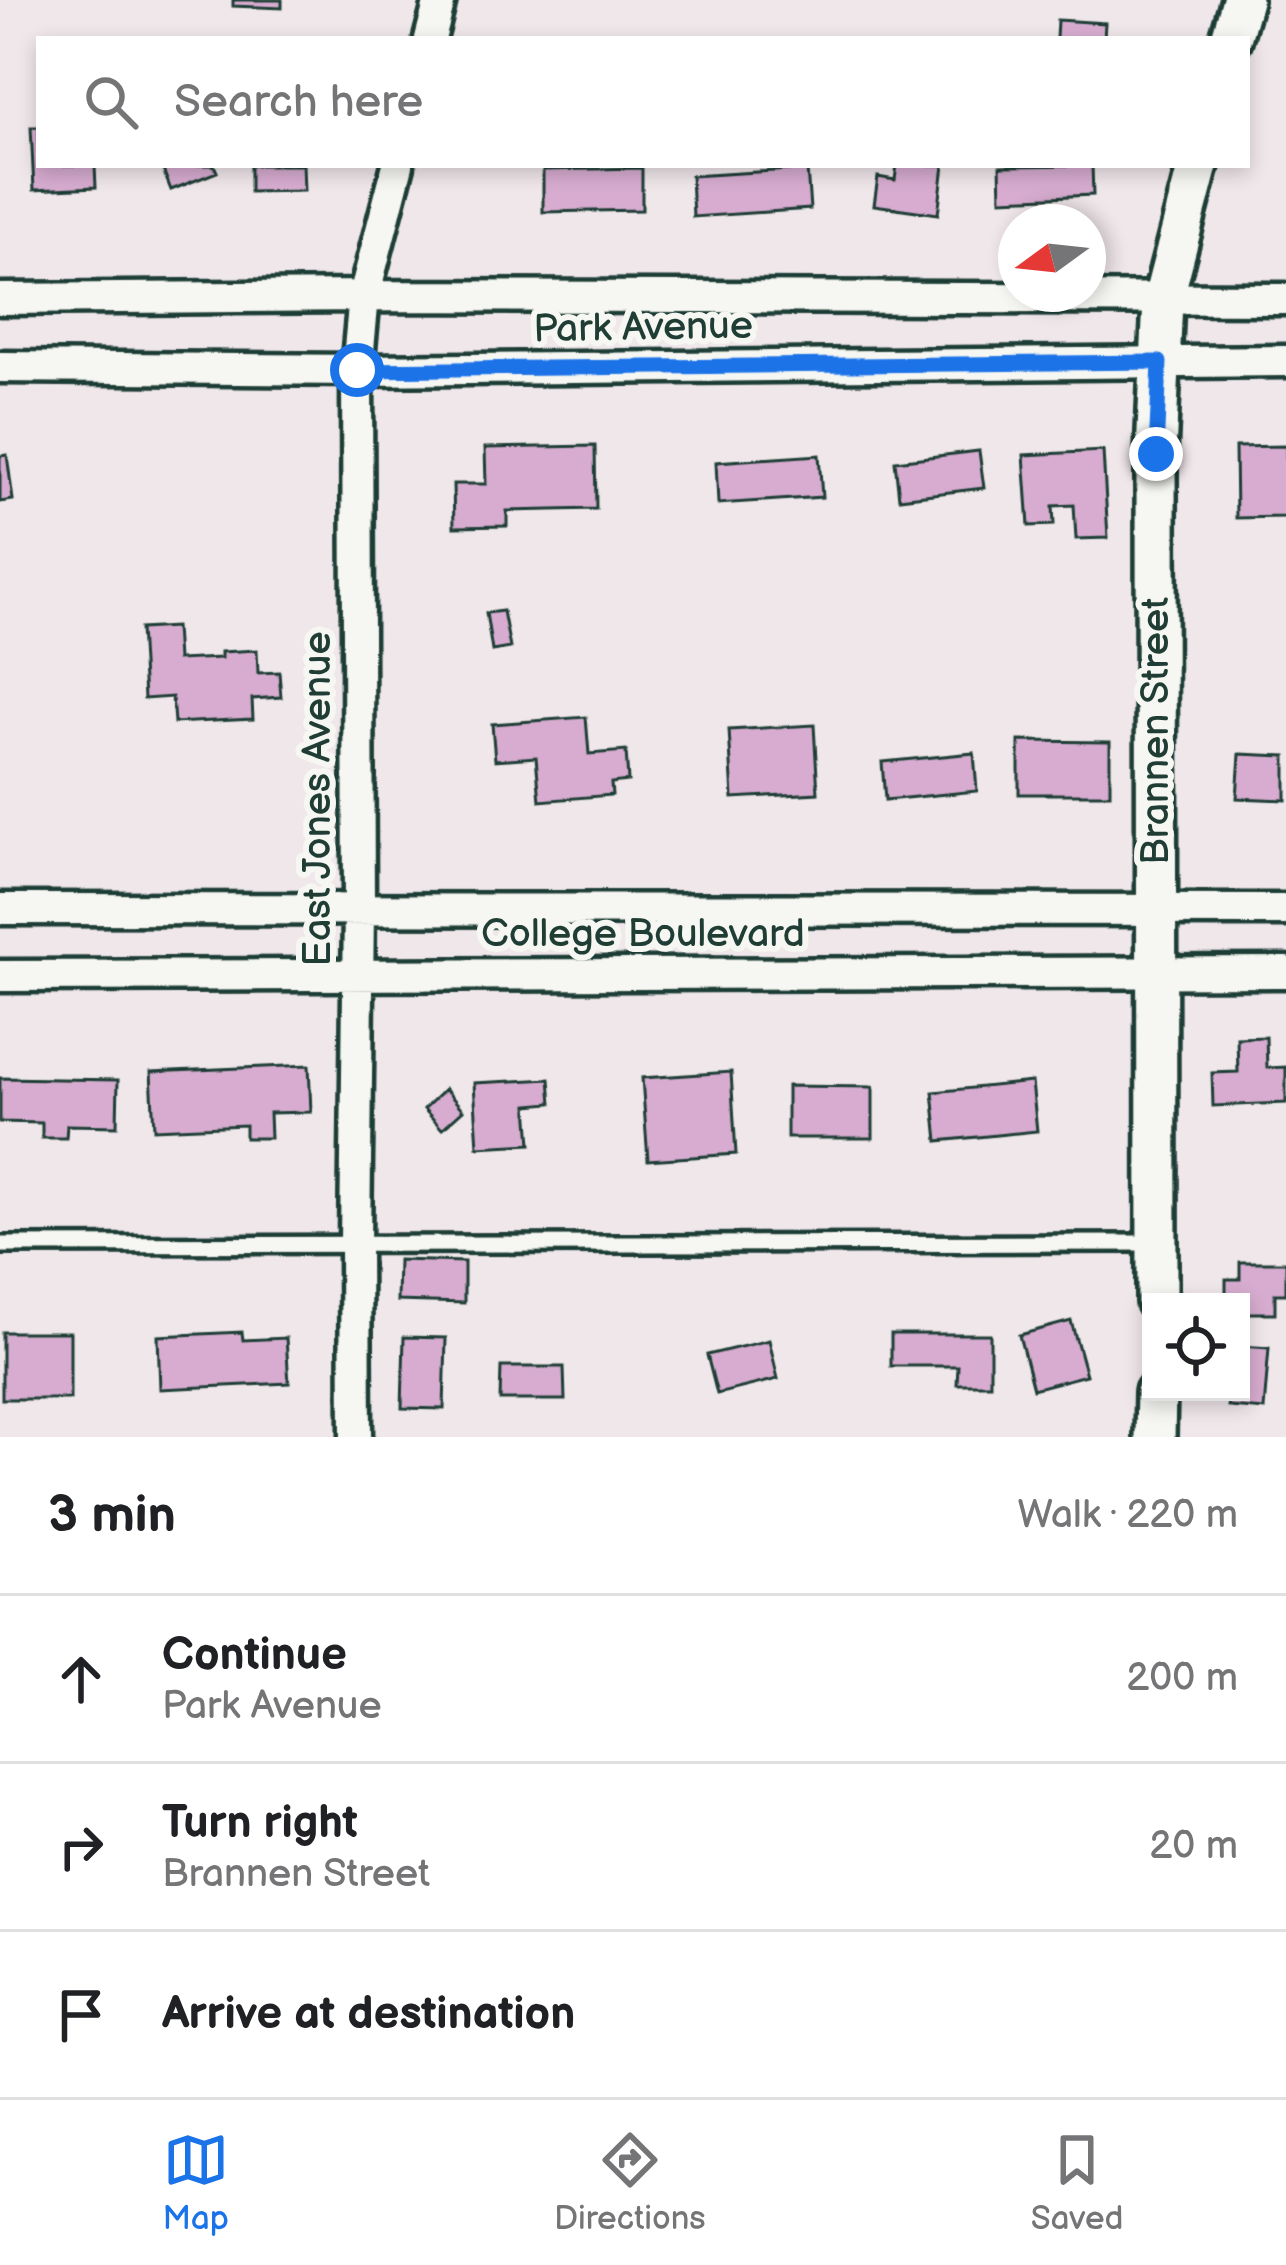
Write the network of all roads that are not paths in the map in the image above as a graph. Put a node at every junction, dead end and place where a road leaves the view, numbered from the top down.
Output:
1 (440, 0) edge
2 (1242, 0) edge
3 (431, 36) edge
4 (1233, 36) edge
5 (397, 168) edge
6 (1197, 168) edge
7 (364, 296) junction
8 (0, 298) edge
9 (1286, 299) edge
10 (1162, 300) junction
11 (1160, 362) junction
12 (1286, 362) edge
13 (0, 367) edge
14 (357, 370) junction
15 (359, 908) junction
16 (0, 909) edge
17 (1156, 910) junction
18 (1286, 910) edge
19 (1156, 972) junction
20 (1286, 972) edge
21 (358, 974) junction
22 (0, 976) edge
23 (355, 1243) junction
24 (1158, 1243) junction
25 (0, 1245) edge
26 (1157, 1293) edge
27 (1156, 1401) edge
28 (356, 1437) edge
29 (1155, 1437) edge

1 - 3 street
2 - 4 street
5 - 7 street, East Jones Avenue
6 - 10 street, Brannen Street
7 - 8 street, Park Avenue
7 - 10 street, Park Avenue
7 - 14 street, East Jones Avenue
9 - 10 street, Park Avenue
10 - 11 street, Brannen Street
11 - 12 street, Park Avenue
11 - 14 street, Park Avenue
11 - 17 street, Brannen Street
13 - 14 street, Park Avenue
14 - 15 street, East Jones Avenue
15 - 16 street, College Boulevard
15 - 17 street, College Boulevard
15 - 21 street, East Jones Avenue
17 - 18 street, College Boulevard
17 - 19 street, Brannen Street
19 - 20 street, College Boulevard
19 - 21 street, College Boulevard
19 - 24 street, Brannen Street
21 - 22 street, College Boulevard
21 - 23 street, East Jones Avenue
23 - 24 lane
23 - 25 lane
23 - 28 street, East Jones Avenue
24 - 26 street, Brannen Street
27 - 29 street

